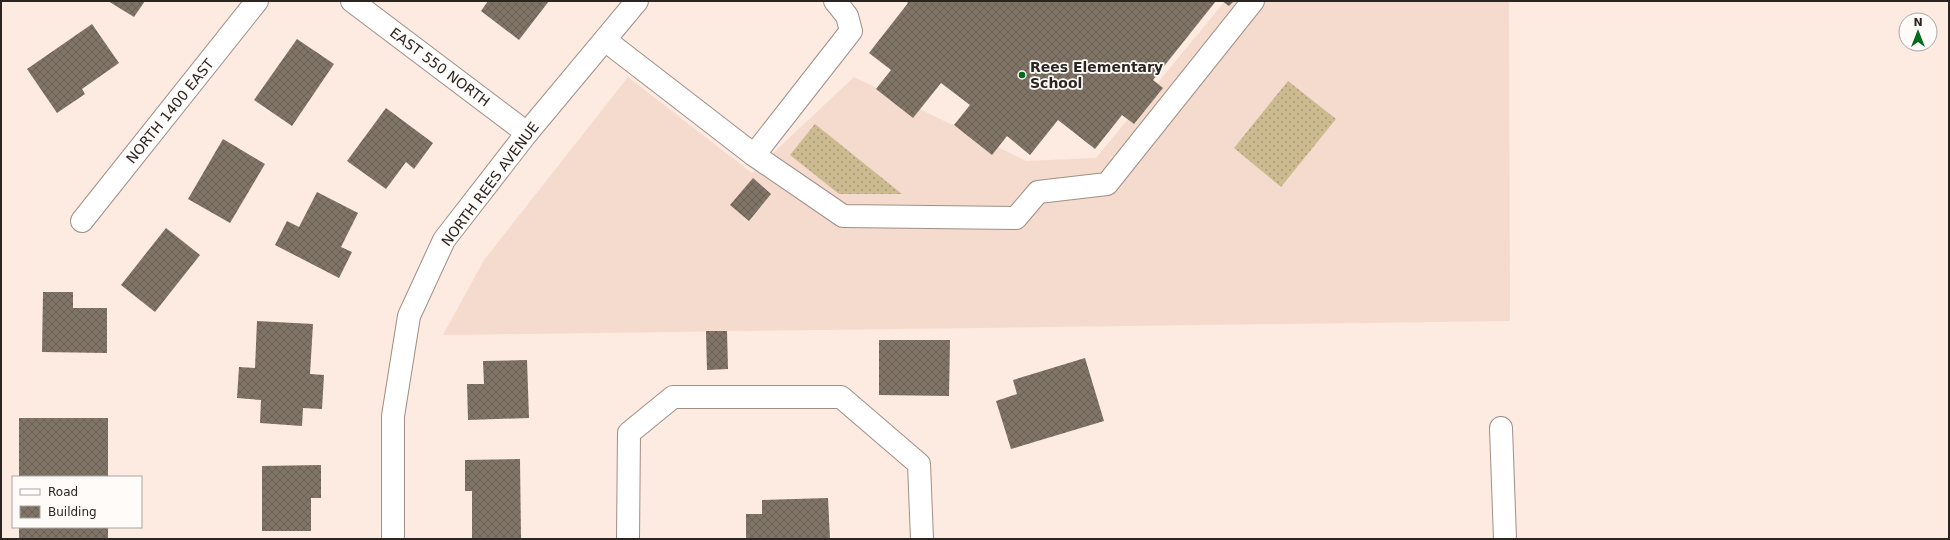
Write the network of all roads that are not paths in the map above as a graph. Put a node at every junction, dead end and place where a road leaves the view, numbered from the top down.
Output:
1 (257, 1) edge
2 (352, 1) edge
3 (637, 1) edge
4 (834, 1) edge
5 (1253, 1) edge
6 (604, 40) junction
7 (527, 134) junction
8 (754, 155) junction
9 (82, 221) dead end
10 (1501, 428) dead end
11 (393, 539) edge
12 (628, 539) edge
13 (922, 539) edge
14 (1505, 539) edge

1 - 9 street, NORTH 1400 EAST
2 - 7 street, EAST 550 NORTH
3 - 6 street, NORTH REES AVENUE
4 - 8 street
5 - 8 street
6 - 7 street, NORTH REES AVENUE
6 - 8 street
7 - 11 street, NORTH REES AVENUE
10 - 14 street
12 - 13 street

